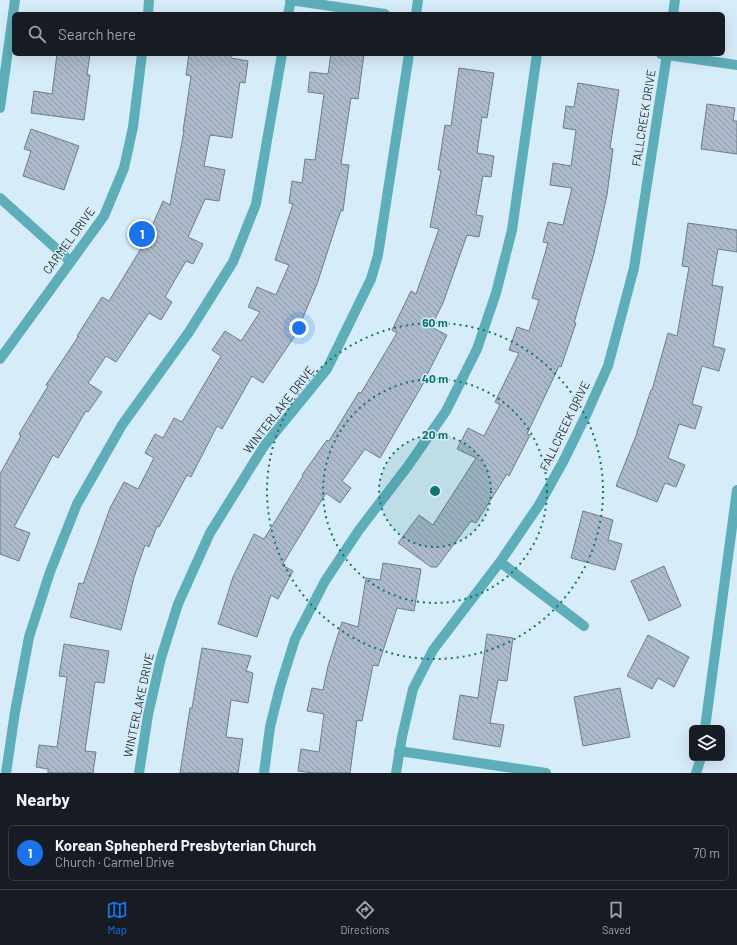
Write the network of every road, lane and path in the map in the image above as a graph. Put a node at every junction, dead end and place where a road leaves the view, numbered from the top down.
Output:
1 (16, 0) edge
2 (149, 0) edge
3 (290, 0) edge
4 (418, 0) edge
5 (675, 0) edge
6 (14, 12) edge
7 (148, 12) edge
8 (288, 12) edge
9 (371, 12) edge
10 (416, 12) edge
11 (673, 12) edge
12 (12, 27) edge
13 (142, 56) edge
14 (282, 56) edge
15 (409, 56) edge
16 (537, 56) edge
17 (665, 56) edge
18 (678, 56) edge
19 (737, 65) edge
20 (0, 108) edge
21 (0, 198) edge
22 (70, 261) junction
23 (0, 358) edge
24 (737, 490) edge
25 (500, 562) junction
26 (584, 626) dead end
27 (705, 725) edge
28 (399, 751) junction
29 (699, 761) edge
30 (6, 773) edge
31 (139, 773) edge
32 (264, 773) edge
33 (396, 773) edge
34 (546, 773) edge
35 (696, 773) edge

1 - 6 street
2 - 7 street
3 - 8 street
3 - 9 street
4 - 10 street
5 - 11 street
12 - 20 street
13 - 22 street, CARMEL DRIVE
14 - 30 street
15 - 31 street, WINTERLAKE DRIVE
16 - 32 street
17 - 25 street, FALLCREEK DRIVE
18 - 19 street
21 - 22 street
22 - 23 street, CARMEL DRIVE
24 - 27 street
25 - 26 street
25 - 28 street, FALLCREEK DRIVE
28 - 33 street, FALLCREEK DRIVE
28 - 34 street
29 - 35 street

